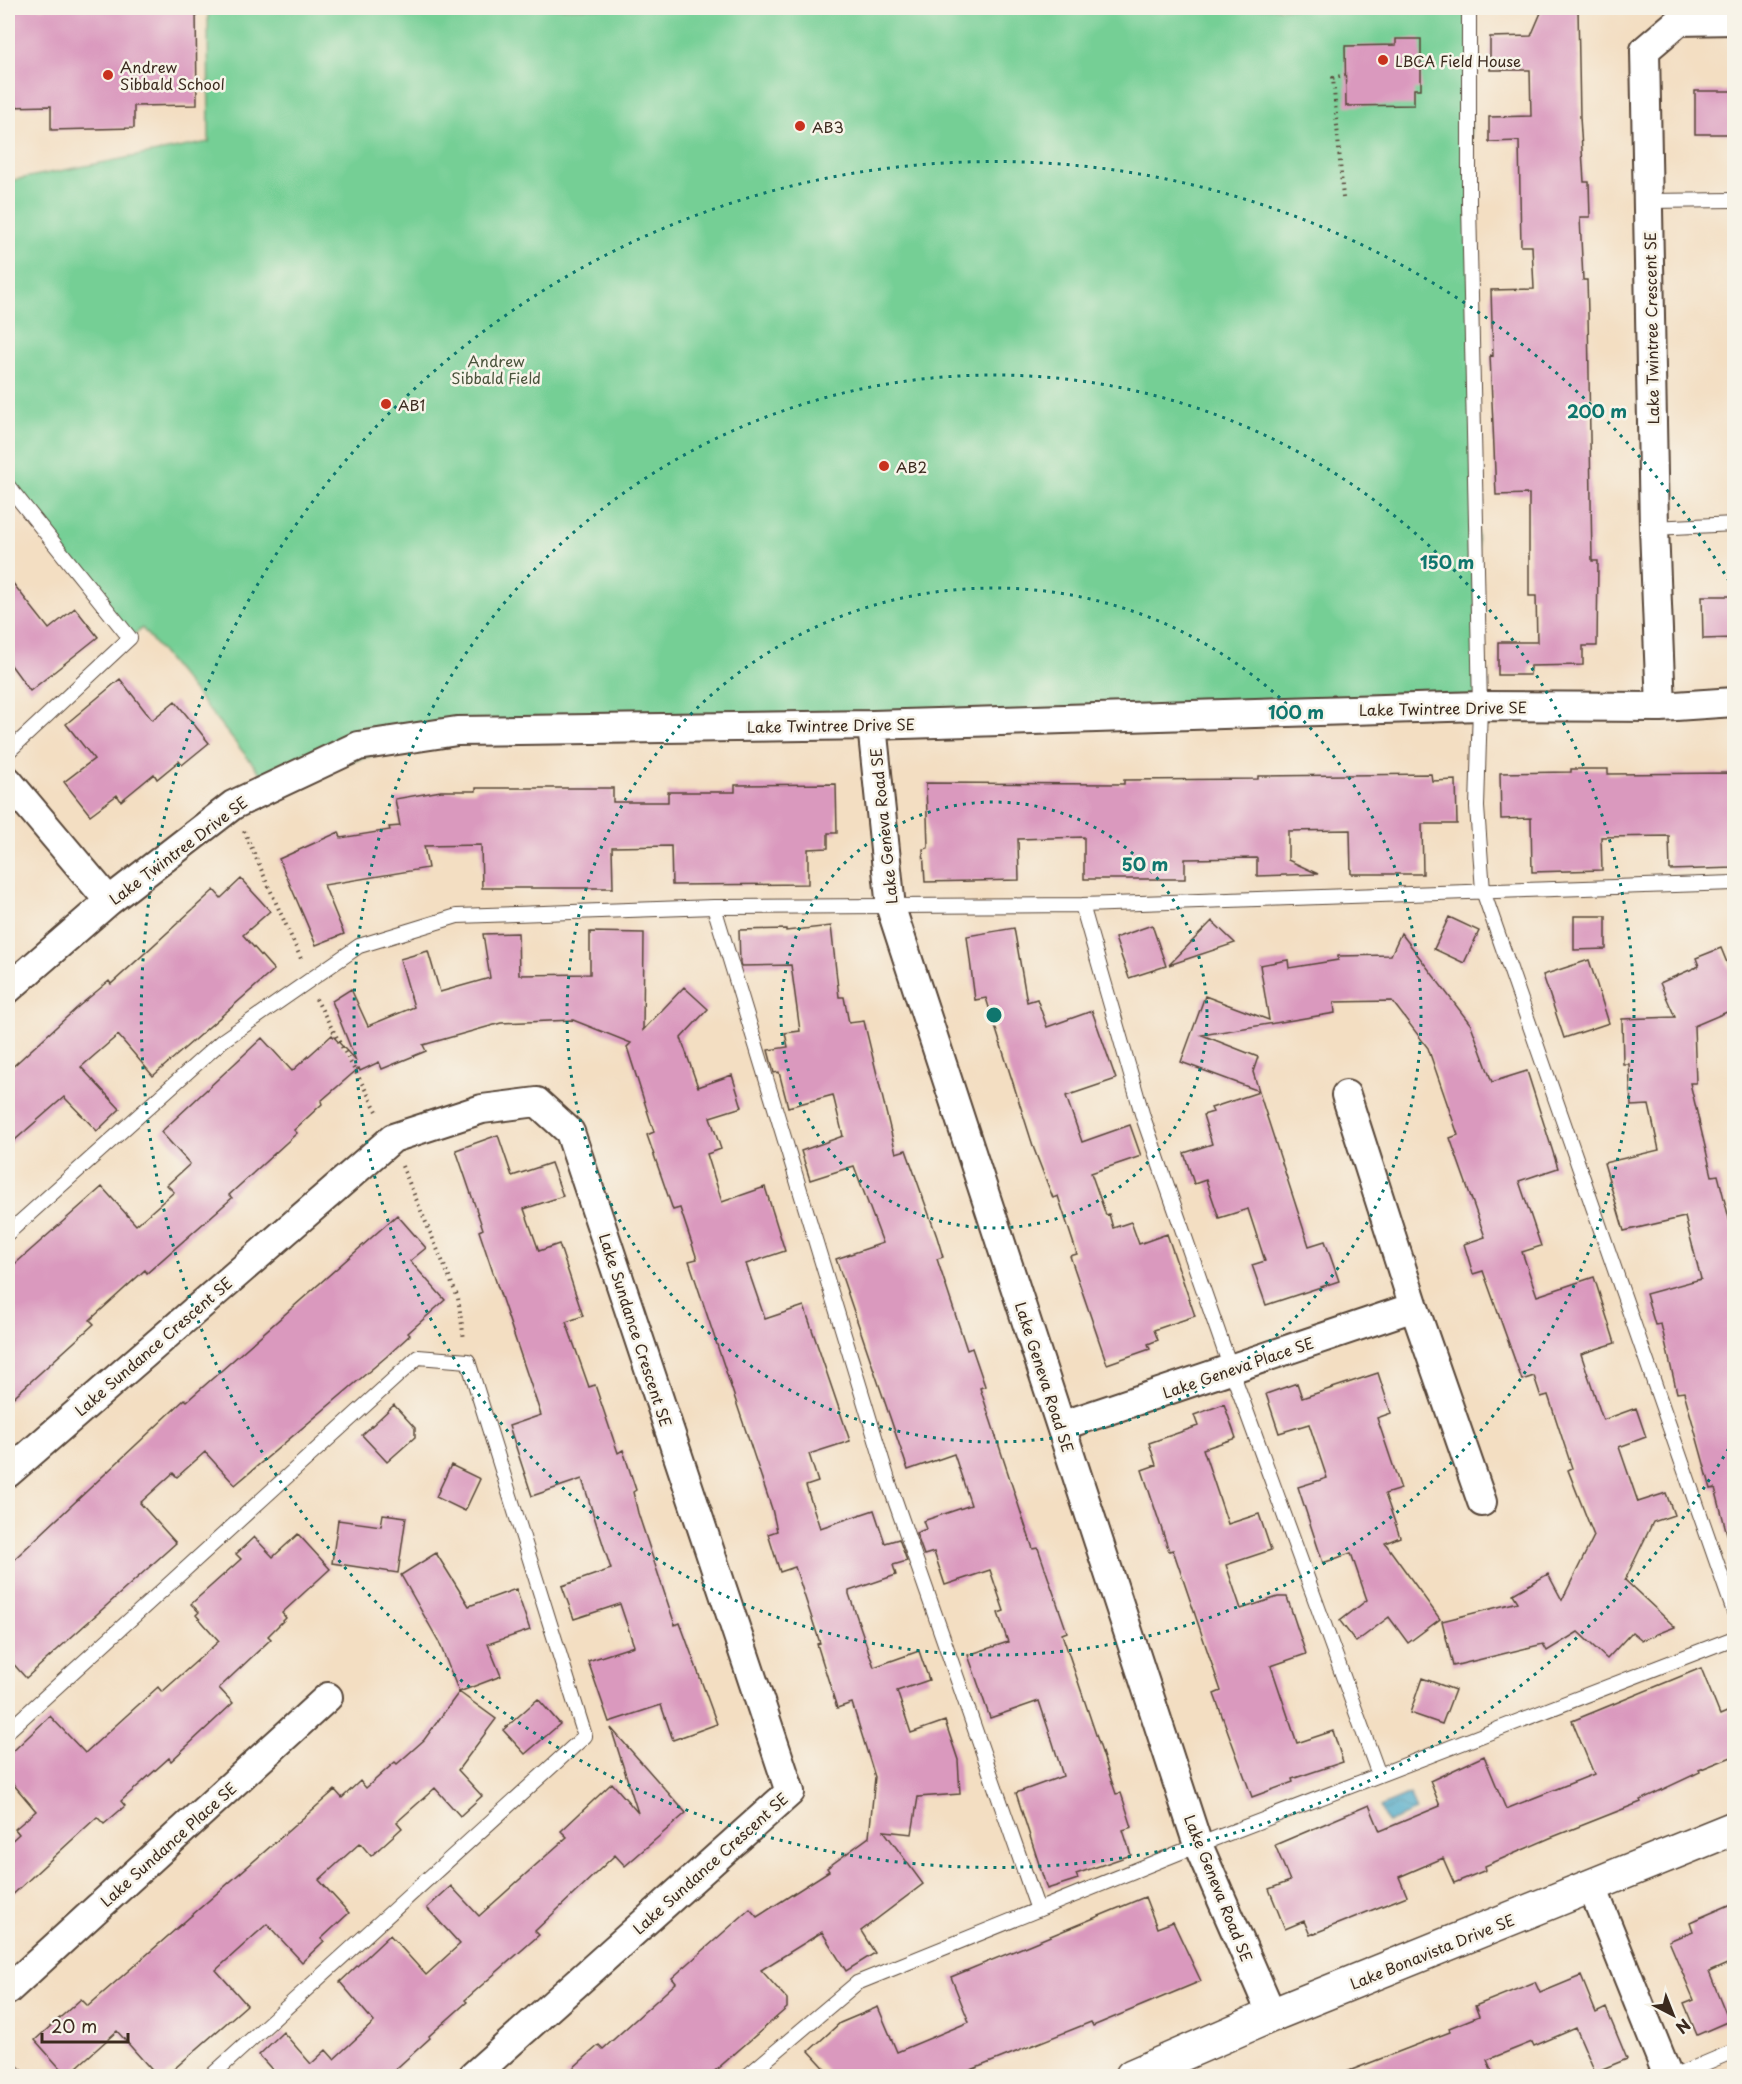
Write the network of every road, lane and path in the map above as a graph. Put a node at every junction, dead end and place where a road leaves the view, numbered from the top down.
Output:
1 (1469, 8) edge
2 (1734, 20) edge
3 (1345, 75) dead end
4 (1343, 198) dead end
5 (1734, 200) edge
6 (1648, 201) junction
7 (8, 486) edge
8 (1734, 524) edge
9 (1654, 528) junction
10 (1734, 702) edge
11 (1480, 706) junction
12 (1662, 707) junction
13 (872, 725) junction
14 (8, 752) edge
15 (8, 781) edge
16 (233, 805) junction
17 (1734, 883) edge
18 (1483, 891) junction
19 (108, 902) junction
20 (1082, 905) junction
21 (714, 907) junction
22 (891, 908) junction
23 (310, 980) junction
24 (8, 989) edge
25 (1346, 1095) dead end
26 (393, 1138) junction
27 (8, 1233) edge
28 (1414, 1307) junction
29 (468, 1361) junction
30 (1231, 1369) junction
31 (1061, 1426) junction
32 (8, 1473) edge
33 (1482, 1502) dead end
34 (1734, 1612) edge
35 (1734, 1638) edge
36 (328, 1697) dead end
37 (8, 1731) edge
38 (1380, 1775) junction
39 (1734, 1828) edge
40 (1198, 1845) junction
41 (1592, 1887) junction
42 (1038, 1910) junction
43 (8, 1990) edge
44 (1272, 2015) junction
45 (1734, 2051) edge
46 (8, 2067) edge
47 (18, 2076) edge
48 (211, 2076) edge
49 (473, 2076) edge
50 (747, 2076) edge
51 (1132, 2076) edge
52 (1668, 2076) edge
53 (1675, 2076) edge

1 - 11 lane
2 - 6 street, Lake Twintree Crescent SE
3 - 4 path
5 - 6 lane
6 - 9 street, Lake Twintree Crescent SE
7 - 14 lane
8 - 9 lane
9 - 12 street, Lake Twintree Crescent SE
10 - 12 street, Lake Twintree Drive SE
11 - 12 street, Lake Twintree Drive SE
11 - 13 street, Lake Twintree Drive SE
11 - 18 lane
13 - 16 street, Lake Twintree Drive SE
13 - 22 street, Lake Geneva Road SE
15 - 19 street
16 - 19 street, Lake Twintree Drive SE
16 - 23 path
17 - 18 lane
18 - 20 lane
18 - 34 lane
19 - 24 street, Lake Twintree Drive SE
20 - 22 lane
20 - 30 lane
21 - 22 lane
21 - 23 lane
21 - 42 lane
22 - 31 street, Lake Geneva Road SE
23 - 26 path
23 - 27 lane
25 - 28 street
26 - 29 path
26 - 32 street, Lake Sundance Crescent SE
26 - 49 street, Lake Sundance Crescent SE
28 - 30 street, Lake Geneva Place SE
28 - 33 street
29 - 37 lane
29 - 48 lane
30 - 31 street, Lake Geneva Place SE
30 - 38 lane
31 - 40 street, Lake Geneva Road SE
35 - 38 lane
36 - 43 street, Lake Sundance Place SE
38 - 40 lane
39 - 41 street, Lake Bonavista Drive SE
40 - 42 lane
40 - 44 street, Lake Geneva Road SE
41 - 44 street, Lake Bonavista Drive SE
41 - 52 street
42 - 50 lane
44 - 51 street, Lake Bonavista Drive SE
45 - 53 lane
46 - 47 lane

